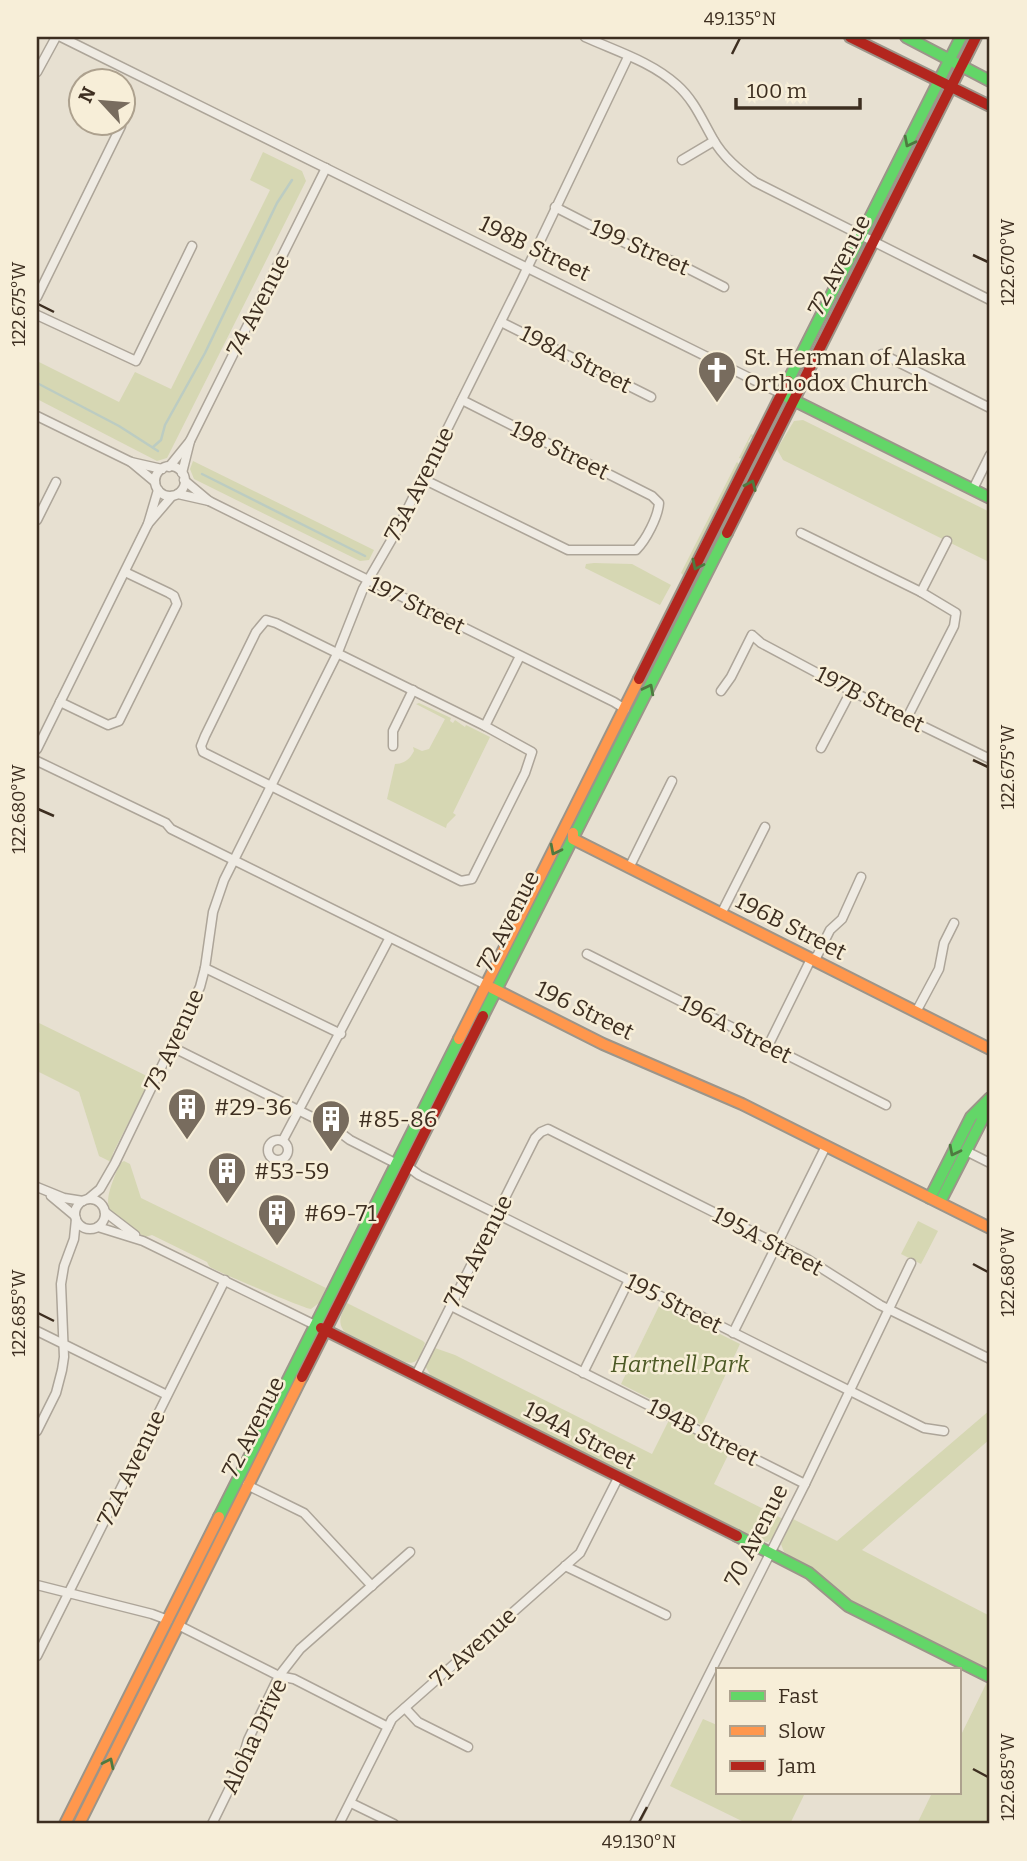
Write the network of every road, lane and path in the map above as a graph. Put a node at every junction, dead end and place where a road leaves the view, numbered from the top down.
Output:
1 (56, 37) edge
2 (61, 37) edge
3 (586, 37) edge
4 (850, 37) edge
5 (906, 37) edge
6 (961, 37) edge
7 (976, 37) edge
8 (628, 57) junction
9 (950, 60) junction
10 (962, 66) junction
11 (37, 72) edge
12 (990, 80) edge
13 (940, 82) junction
14 (951, 87) junction
15 (990, 107) edge
16 (116, 136) edge
17 (714, 141) junction
18 (682, 160) dead end
19 (326, 168) junction
20 (555, 207) junction
21 (862, 235) junction
22 (874, 242) junction
23 (192, 246) dead end
24 (528, 268) junction
25 (724, 287) dead end
26 (37, 297) edge
27 (990, 300) edge
28 (37, 315) edge
29 (501, 322) junction
30 (882, 354) dead end
31 (782, 394) junction
32 (651, 397) dead end
33 (462, 400) junction
34 (793, 400) junction
35 (990, 408) edge
36 (37, 416) edge
37 (190, 441) junction
38 (990, 455) edge
39 (131, 462) junction
40 (166, 468) junction
41 (183, 477) junction
42 (423, 478) junction
43 (55, 482) dead end
44 (156, 486) junction
45 (973, 489) junction
46 (175, 495) junction
47 (990, 498) edge
48 (209, 500) junction
49 (37, 520) edge
50 (148, 524) junction
51 (802, 533) dead end
52 (947, 541) dead end
53 (125, 572) junction
54 (369, 581) junction
55 (922, 592) junction
56 (338, 652) junction
57 (520, 656) junction
58 (413, 690) junction
59 (721, 691) dead end
60 (851, 691) junction
61 (61, 702) junction
62 (625, 709) junction
63 (907, 718) junction
64 (485, 726) junction
65 (394, 746) dead end
66 (821, 748) dead end
67 (37, 749) edge
68 (990, 759) edge
69 (600, 760) junction
70 (37, 761) edge
71 (606, 775) junction
72 (672, 780) dead end
73 (271, 786) junction
74 (765, 827) dead end
75 (573, 839) junction
76 (234, 861) junction
77 (629, 868) junction
78 (860, 877) dead end
79 (213, 912) joint
80 (721, 914) junction
81 (954, 923) dead end
82 (389, 939) junction
83 (587, 954) dead end
84 (811, 959) junction
85 (205, 968) junction
86 (492, 988) junction
87 (916, 1012) junction
88 (341, 1034) junction
89 (768, 1046) junction
90 (172, 1047) junction
91 (990, 1049) edge
92 (990, 1098) edge
93 (886, 1105) dead end
94 (982, 1108) junction
95 (299, 1110) junction
96 (543, 1130) joint
97 (283, 1140) dead end
98 (825, 1146) junction
99 (966, 1151) junction
100 (116, 1163) junction
101 (990, 1163) edge
102 (402, 1165) junction
103 (37, 1187) edge
104 (46, 1192) junction
105 (86, 1200) junction
106 (935, 1200) junction
107 (104, 1209) junction
108 (497, 1214) junction
109 (76, 1218) junction
110 (95, 1228) junction
111 (990, 1228) edge
112 (144, 1241) junction
113 (777, 1244) junction
114 (72, 1247) junction
115 (911, 1263) dead end
116 (225, 1280) junction
117 (629, 1280) junction
118 (451, 1306) junction
119 (888, 1309) junction
120 (321, 1328) junction
121 (37, 1331) edge
122 (733, 1333) junction
123 (63, 1344) junction
124 (990, 1359) edge
125 (583, 1373) junction
126 (416, 1375) junction
127 (849, 1390) junction
128 (167, 1395) junction
129 (944, 1431) dead end
130 (37, 1432) edge
131 (618, 1478) junction
132 (805, 1484) junction
133 (247, 1485) junction
134 (410, 1552) dead end
135 (771, 1552) junction
136 (565, 1566) junction
137 (37, 1585) edge
138 (372, 1586) junction
139 (68, 1594) junction
140 (666, 1615) dead end
141 (173, 1623) junction
142 (37, 1656) edge
143 (279, 1676) junction
144 (990, 1678) edge
145 (405, 1708) junction
146 (388, 1727) junction
147 (468, 1748) dead end
148 (351, 1802) junction
149 (65, 1824) edge
150 (79, 1824) edge
151 (212, 1824) edge
152 (340, 1824) edge
153 (394, 1824) edge
154 (634, 1824) edge

1 - 11 street
2 - 19 street, 198B Street
3 - 8 street
4 - 13 main road
5 - 9 main road
6 - 9 main road, 72 Avenue
7 - 10 main road, 72 Avenue
8 - 17 street
8 - 20 street, 73A Avenue
9 - 10 main road
9 - 13 main road, 72 Avenue
10 - 12 main road
10 - 14 main road, 72 Avenue
13 - 14 main road
13 -> 21 main road, 72 Avenue
14 - 15 main road
14 - 22 main road, 72 Avenue
16 - 26 street
17 - 18 street
17 - 21 street
19 - 24 street, 198B Street
19 - 37 street, 74 Avenue
20 - 24 street, 73A Avenue
20 - 25 street, 199 Street
21 - 22 street
21 - 31 main road, 72 Avenue
22 - 27 street
22 - 34 main road, 72 Avenue
23 - 28 street
24 - 29 street, 73A Avenue
24 - 31 street, 198B Street
29 - 32 street, 198A Street
29 - 33 street, 73A Avenue
30 - 35 street
31 - 34 main road, 198B Street
31 -> 62 main road, 72 Avenue
33 - 42 street, 73A Avenue
33 - 42 street, 198 Street
34 - 45 main road, 198B Street
71 -> 34 main road, 72 Avenue
36 - 39 street
37 - 40 street, 74 Avenue
37 - 41 street, 74 Avenue
38 - 45 street
39 - 40 street
39 - 44 street
40 - 41 street
40 - 44 street
41 - 46 street
41 - 48 street, 197 Street
42 - 54 street, 73A Avenue
43 - 49 street
44 - 46 street
44 - 50 street
45 - 47 main road, 198B Street
46 - 48 street, 197 Street
46 - 50 street
48 - 54 street, 197 Street
50 - 53 street
51 - 55 street
52 - 55 street
53 - 61 street
53 - 61 street
54 - 56 street, 73A Avenue
54 - 57 street, 197 Street
55 - 63 street
56 - 58 street
56 - 73 street, 73A Avenue
56 - 73 street
57 - 62 street, 197 Street
57 - 64 street
58 - 64 street
58 - 65 street
59 - 60 street, 197B Street
60 - 63 street, 197B Street
60 - 66 street
61 - 67 street
62 - 69 main road, 72 Avenue
62 - 71 main road
63 - 68 street, 197B Street
64 - 73 street
69 - 75 main road
69 -> 86 main road, 72 Avenue
70 - 76 street, 196 Street
71 - 75 main road, 72 Avenue
72 - 77 street
73 - 76 street, 73A Avenue
74 - 80 street
75 - 77 main road, 196B Street
75 - 86 main road, 72 Avenue
76 - 79 street, 73A Avenue
76 - 82 street, 196 Street
77 - 80 main road, 196B Street
78 - 84 street
79 - 85 street, 73 Avenue
80 - 84 main road, 196B Street
81 - 87 street
82 - 86 street, 196 Street
82 - 88 street
83 - 89 street, 196A Street
84 - 87 main road, 196B Street
84 - 89 street
85 - 88 street
85 - 90 street, 73 Avenue
86 - 98 main road, 196 Street
86 - 102 main road, 72 Avenue
86 - 102 main road, 72 Avenue
87 - 91 main road, 196B Street
88 - 95 street
89 - 93 street, 196A Street
90 - 95 street, 195 Street
90 - 100 street, 73 Avenue
92 - 94 main road
94 - 99 main road
94 -> 106 main road
95 - 97 street
95 - 102 street, 195 Street
96 - 108 street, 71A Avenue
96 - 113 street, 195A Street
98 - 106 main road, 196 Street
98 - 113 street
99 - 101 street
99 - 106 main road
100 - 105 street, 73 Avenue
100 - 107 street, 73 Avenue
102 - 108 street, 195 Street
102 - 120 main road, 72 Avenue
103 - 104 street
104 - 105 street
104 - 109 street
105 - 107 street
105 - 109 street
106 - 111 main road, 196 Street
107 - 110 street
107 - 112 street, 194A Street
108 - 117 street, 195 Street
108 - 118 street, 71A Avenue
109 - 110 street
109 - 114 street
110 - 112 street, 194A Street
110 - 114 street
112 - 116 street, 194A Street
113 - 119 street, 195A Street
113 - 122 street
114 - 123 street
115 - 119 street, 70 Avenue
116 - 120 street, 194A Street
116 - 128 street, 72A Avenue
117 - 122 street, 195 Street
117 - 125 street
118 - 125 street, 194B Street
118 - 126 street, 71A Avenue
119 - 124 street, 195A Street
119 - 127 street, 70 Avenue
120 - 126 main road, 194A Street
120 - 133 main road, 72 Avenue
120 - 141 main road, 72 Avenue
121 - 123 street
122 - 127 street, 195 Street
123 - 128 street
123 - 130 street
125 - 132 street, 194B Street
126 - 131 main road, 194A Street
127 - 129 street, 195 Street
127 - 132 street, 70 Avenue
128 - 139 street, 72A Avenue
131 - 135 main road, 194A Street
131 - 136 street, 71 Avenue
132 - 135 street, 70 Avenue
133 - 138 street
133 - 141 main road, 72 Avenue
134 - 138 street, Aloha Drive
135 - 144 main road, 194A Street
135 - 154 street, 70 Avenue
136 - 140 street
136 - 145 street, 71 Avenue
137 - 139 street
138 - 143 street, Aloha Drive
139 - 141 street
139 - 142 street, 72A Avenue
141 - 143 street
141 - 149 main road, 72 Avenue
150 -> 141 main road, 72 Avenue
143 - 146 street
143 - 151 street, Aloha Drive
145 - 146 street, 71 Avenue
145 - 147 street
146 - 148 street, 71 Avenue
148 - 152 street, 71 Avenue
148 - 153 street

